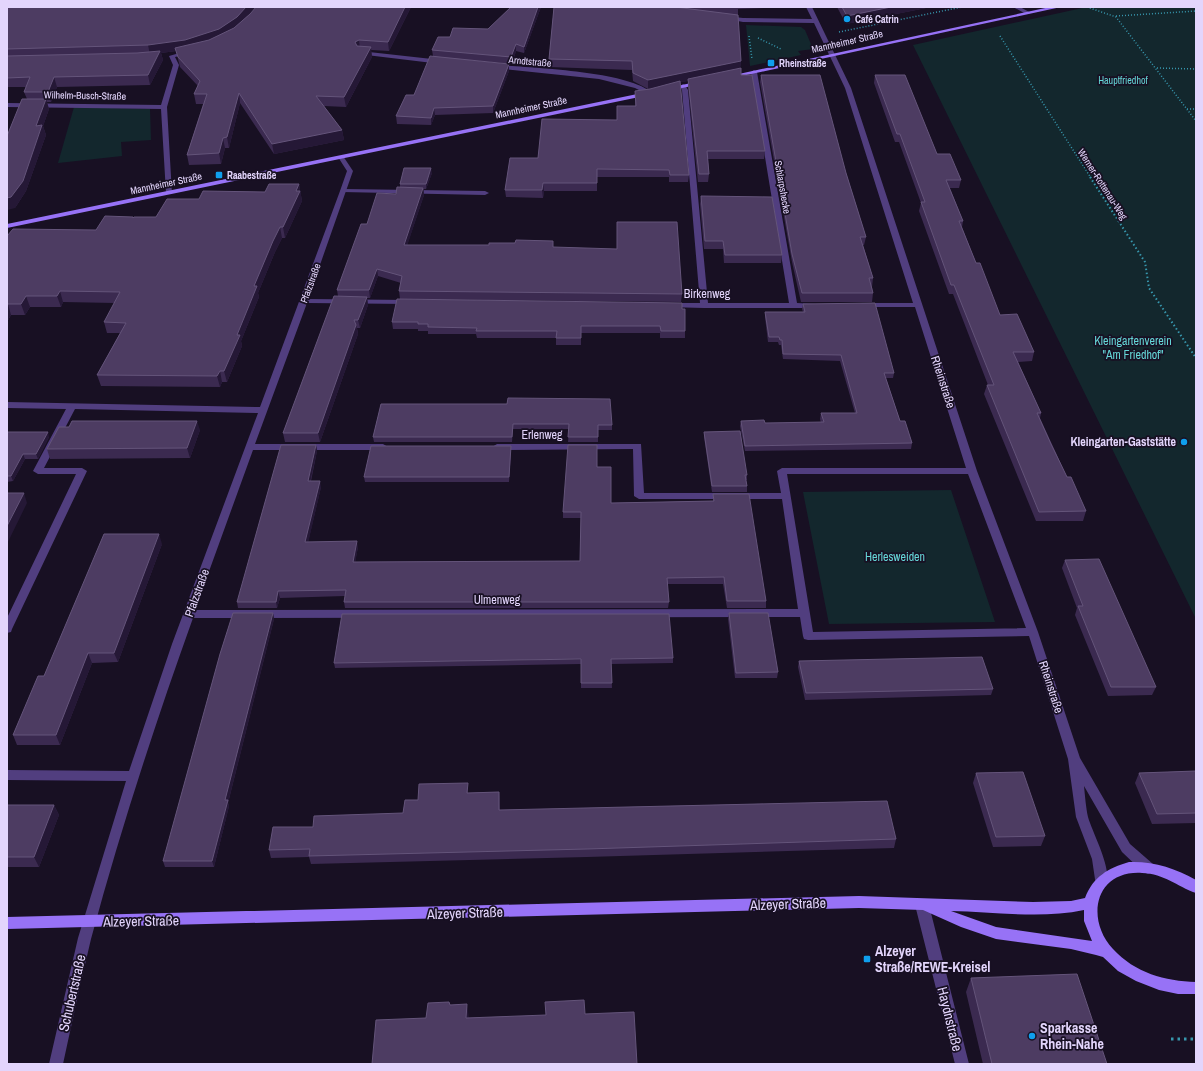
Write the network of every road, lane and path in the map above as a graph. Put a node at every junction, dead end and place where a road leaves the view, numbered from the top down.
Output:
1 (809, 7) edge
2 (962, 7) edge
3 (1016, 7) edge
4 (1058, 7) edge
5 (1087, 7) edge
6 (1196, 11) edge
7 (1028, 13) junction
8 (1116, 16) junction
9 (719, 17) edge
10 (817, 21) junction
11 (988, 22) junction
12 (823, 35) junction
13 (782, 50) dead end
14 (194, 51) edge
15 (360, 53) edge
16 (832, 54) junction
17 (451, 63) edge
18 (489, 66) edge
19 (1156, 68) junction
20 (1196, 68) edge
21 (754, 72) junction
22 (718, 79) edge
23 (704, 82) edge
24 (683, 86) junction
25 (656, 92) junction
26 (7, 105) edge
27 (164, 107) junction
28 (1187, 109) junction
29 (1196, 109) edge
30 (1196, 121) edge
31 (341, 157) junction
32 (344, 191) junction
33 (170, 192) junction
34 (484, 193) dead end
35 (7, 226) edge
36 (304, 301) junction
37 (416, 302) edge
38 (664, 305) edge
39 (855, 305) edge
40 (917, 305) junction
41 (704, 306) junction
42 (793, 306) junction
43 (824, 306) edge
44 (1196, 358) edge
45 (7, 405) edge
46 (72, 406) junction
47 (262, 410) junction
48 (249, 447) junction
49 (392, 447) edge
50 (487, 447) edge
51 (972, 471) junction
52 (786, 496) junction
53 (804, 613) junction
54 (190, 614) junction
55 (7, 629) edge
56 (1033, 632) junction
57 (1074, 759) junction
58 (7, 775) edge
59 (133, 776) junction
60 (1148, 868) junction
61 (1101, 882) junction
62 (1196, 887) edge
63 (1091, 903) junction
64 (922, 905) junction
65 (89, 922) junction
66 (7, 923) edge
67 (1109, 954) junction
68 (1196, 988) edge
69 (1171, 1039) dead end
70 (1196, 1039) edge
71 (56, 1064) edge
72 (962, 1064) edge

1 - 10 street, Rheinstraße
2 - 12 path
3 - 7 street
4 - 7 street, Mannheimer Straße
5 - 8 path
6 - 8 path
7 - 11 street, Mannheimer Straße
8 - 19 path
9 - 10 street
10 - 12 street, Rheinstraße
11 - 16 street, Mannheimer Straße
11 - 44 path, Werner-Rottenau-Weg
12 - 16 street, Rheinstraße
13 - 21 path
14 - 27 street
15 - 17 street
16 - 21 street, Mannheimer Straße
16 - 40 street, Rheinstraße
18 - 25 street, Arndtstraße
19 - 20 path
19 - 28 path
21 - 22 street, Mannheimer Straße
21 - 42 street, Schlarpshecke
23 - 24 street, Mannheimer Straße
24 - 25 street, Mannheimer Straße
24 - 41 street
25 - 31 street, Mannheimer Straße
26 - 27 street, Wilhelm-Busch-Straße
27 - 33 street
28 - 29 path
28 - 30 path
31 - 32 street, Pfalzstraße
31 - 33 street, Mannheimer Straße
32 - 34 street
32 - 36 street, Pfalzstraße
33 - 35 street, Mannheimer Straße
36 - 37 street
36 - 47 street, Pfalzstraße
38 - 41 street, Birkenweg
39 - 40 street
40 - 51 street, Rheinstraße
41 - 42 street, Birkenweg
42 - 43 street, Birkenweg
45 - 46 street
46 - 47 street
46 - 55 street
47 - 48 street, Pfalzstraße
48 - 49 street
48 - 54 street, Pfalzstraße
50 - 52 street, Erlenweg
51 - 52 street
51 - 56 street, Rheinstraße
52 - 53 street
53 - 54 street, Ulmenweg
53 - 56 street
54 - 59 street, Pfalzstraße
56 - 57 street, Rheinstraße
57 - 60 street, Rheinstraße
57 - 61 street, Rheinstraße
58 - 59 street
59 - 65 street, Pfalzstraße
60 - 61 street
60 - 62 street
61 - 63 street
63 - 64 street, Alzeyer Straße
63 - 67 street
64 - 65 street, Alzeyer Straße
64 - 67 street, Alzeyer Straße
64 - 72 street, Haydnstraße
65 - 66 street, Alzeyer Straße
65 - 71 street, Schubertstraße
67 - 68 street
69 - 70 path

